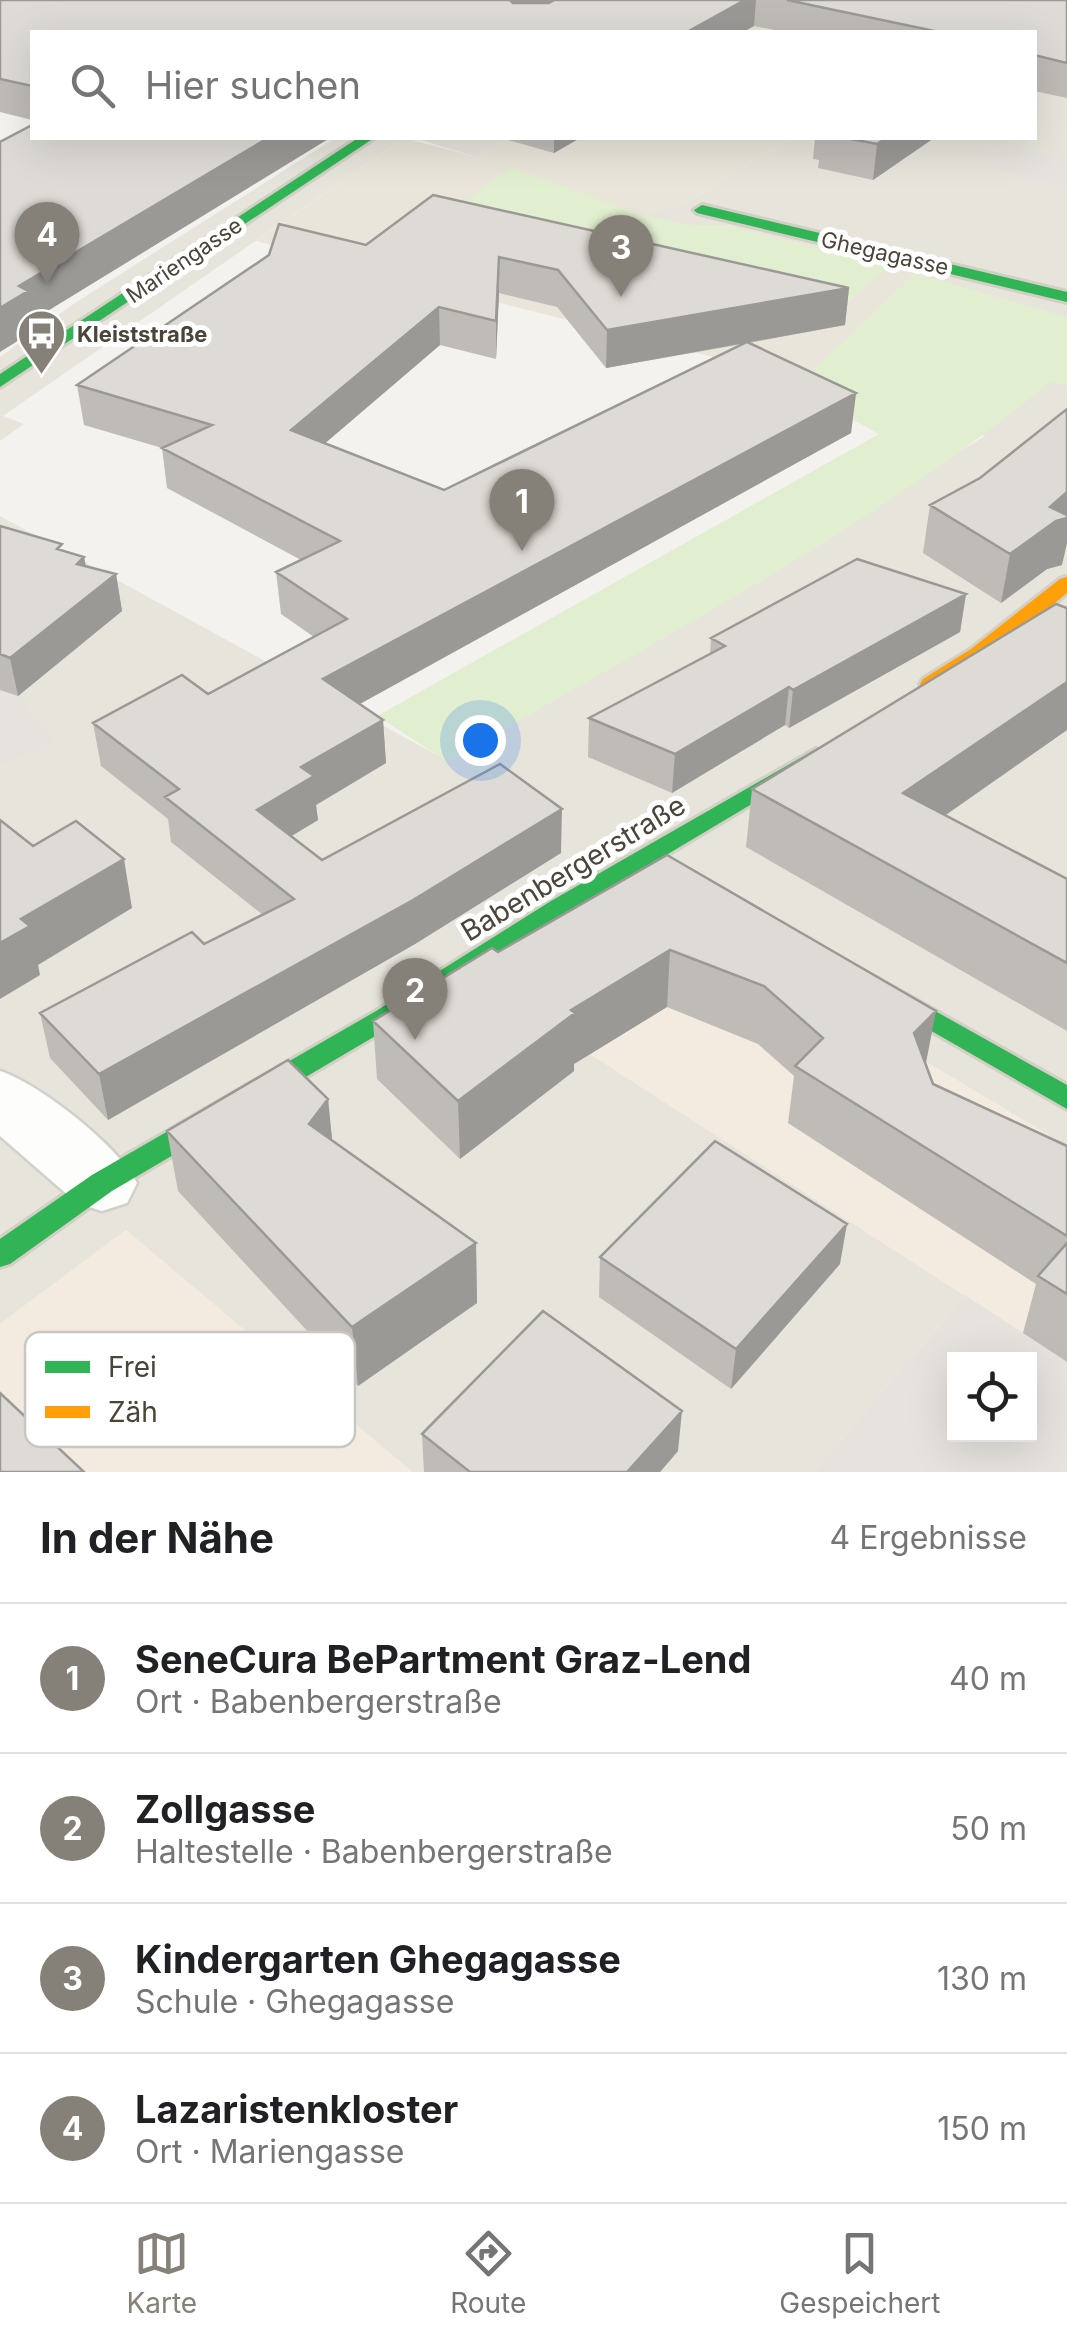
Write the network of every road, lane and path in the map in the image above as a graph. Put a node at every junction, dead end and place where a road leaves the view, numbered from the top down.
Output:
1 (365, 140) edge
2 (702, 210) dead end
3 (1067, 297) edge
4 (0, 382) edge
5 (1067, 584) edge
6 (914, 694) edge
7 (833, 745) edge
8 (849, 971) edge
9 (0, 1097) edge
10 (1067, 1098) edge
11 (102, 1183) junction
12 (0, 1255) edge

1 - 4 street, Mariengasse
2 - 3 street, Ghegagasse
5 - 6 street
7 - 11 street, Babenbergerstraße
8 - 10 street
9 - 11 street
11 - 12 street, Babenbergerstraße

